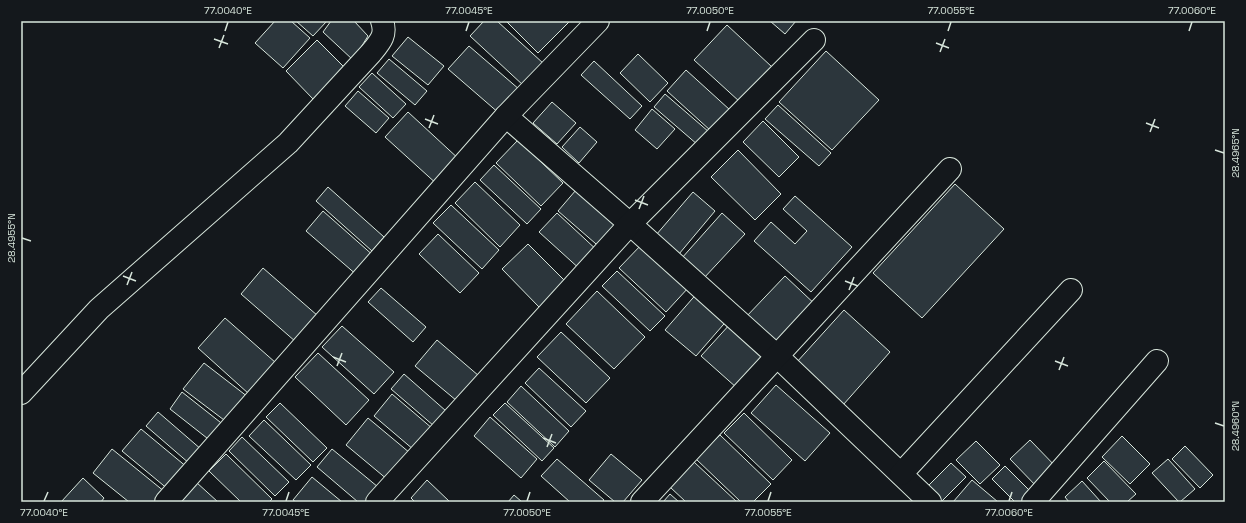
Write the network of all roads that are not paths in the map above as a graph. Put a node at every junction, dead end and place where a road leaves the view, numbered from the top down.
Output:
1 (382, 21) edge
2 (598, 21) edge
3 (814, 40) dead end
4 (506, 116) junction
5 (950, 169) dead end
6 (630, 224) junction
7 (1071, 290) dead end
8 (777, 356) junction
9 (1157, 361) dead end
10 (21, 393) edge
11 (901, 474) junction
12 (166, 502) edge
13 (377, 502) edge
14 (642, 502) edge
15 (930, 502) edge
16 (1033, 502) edge

1 - 10 street
2 - 4 street
3 - 6 street
4 - 6 street
4 - 12 street
5 - 8 street
6 - 8 street
6 - 13 street
7 - 11 street
8 - 11 street
8 - 14 street
9 - 16 street
11 - 15 street

